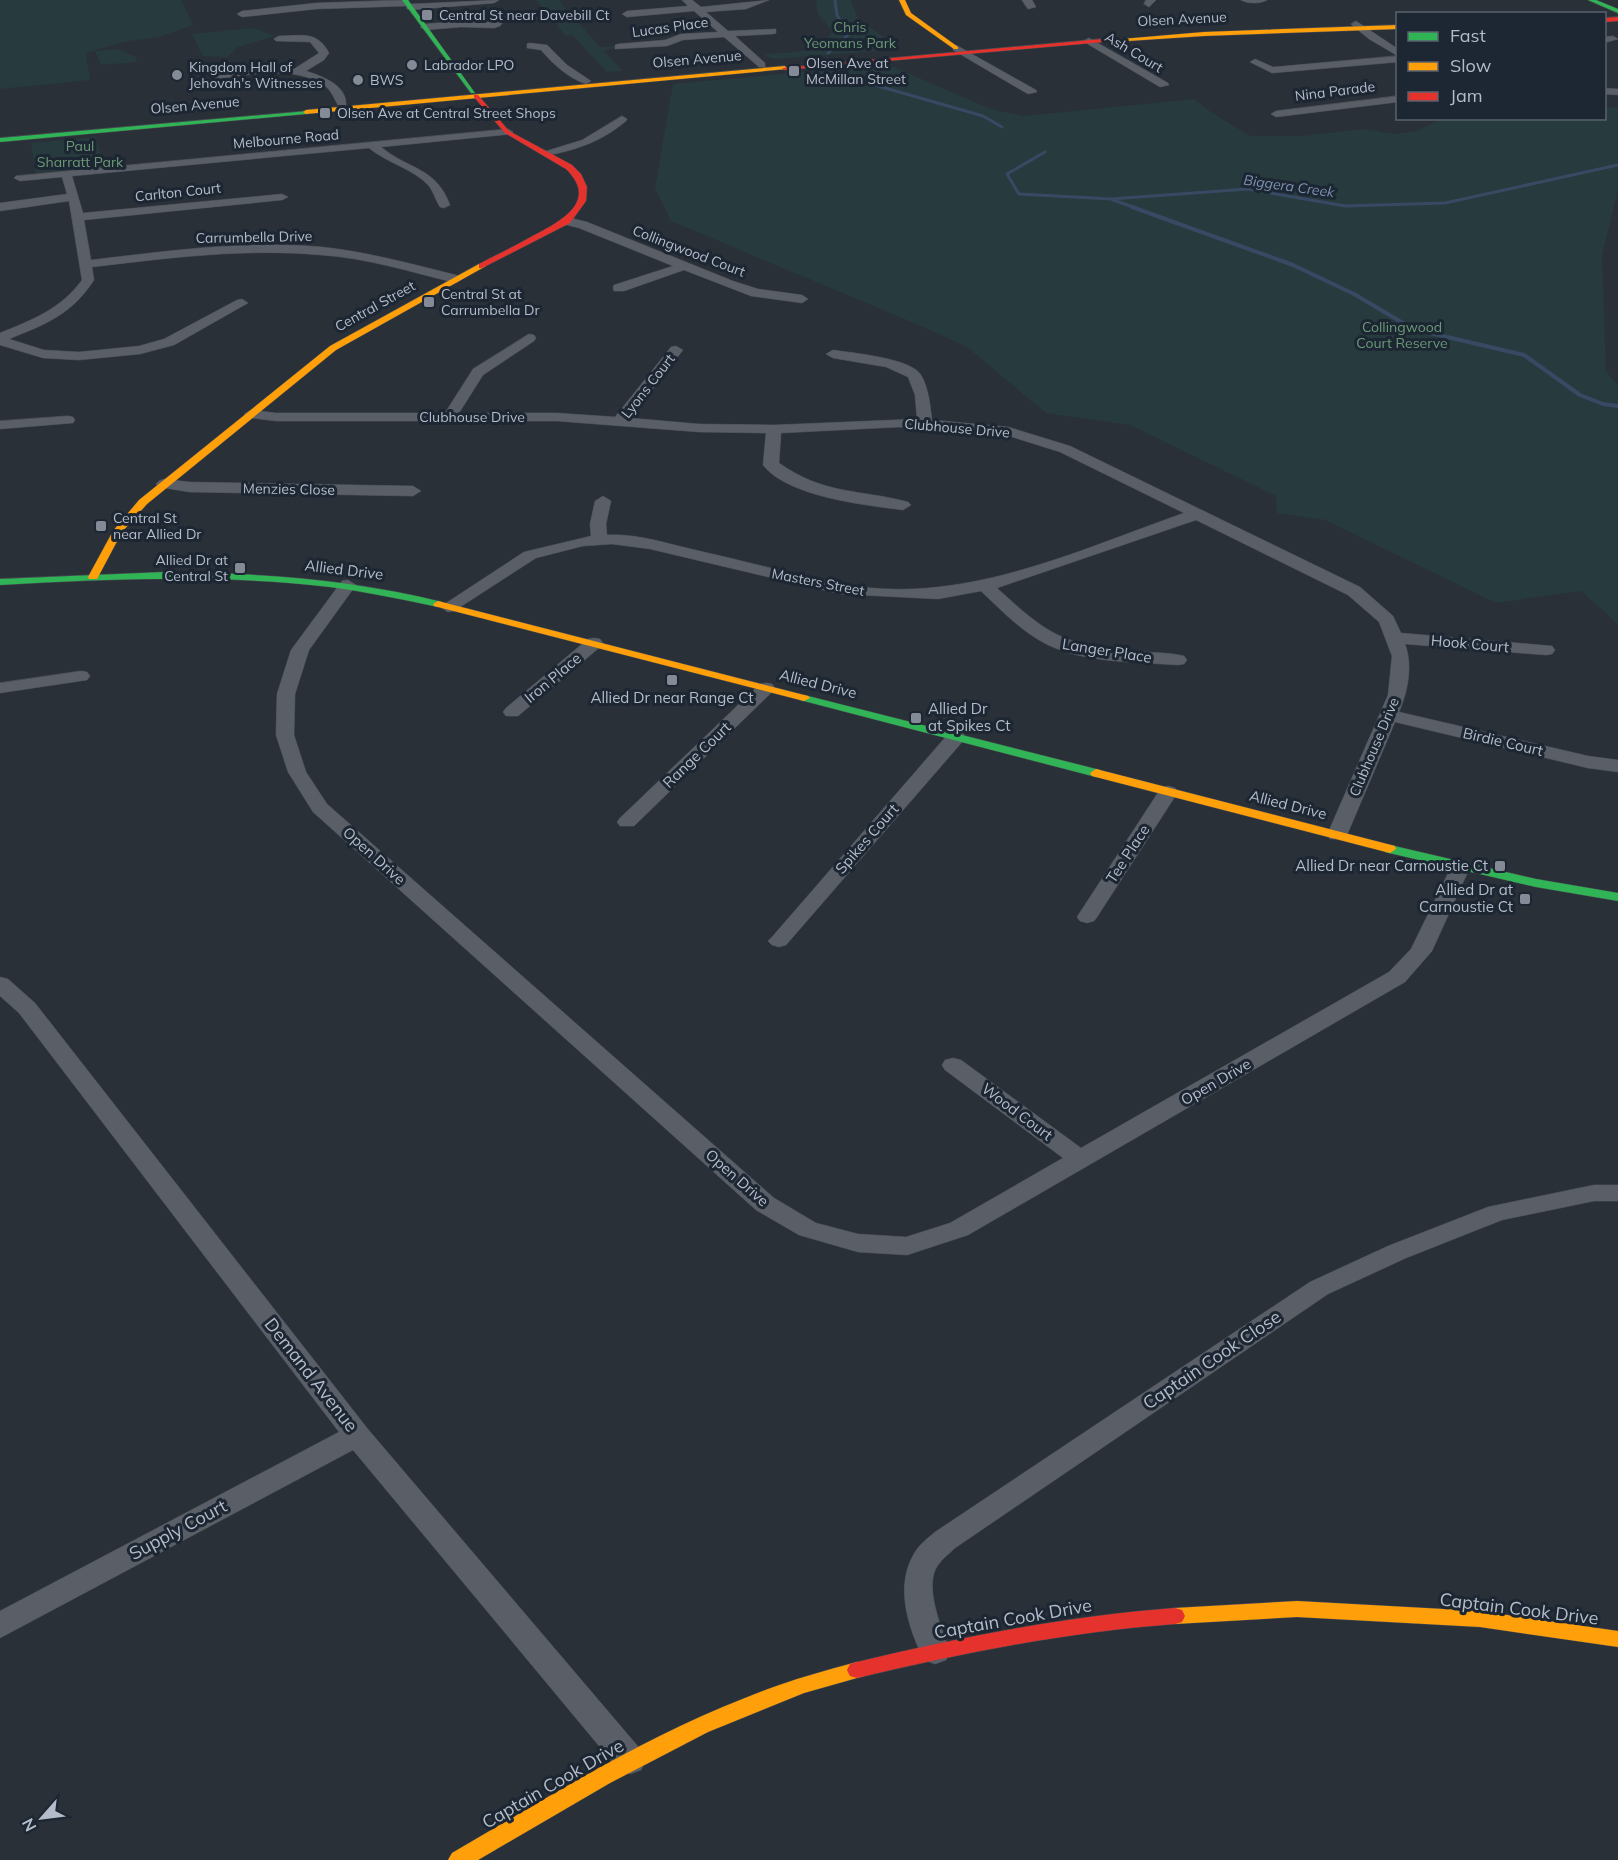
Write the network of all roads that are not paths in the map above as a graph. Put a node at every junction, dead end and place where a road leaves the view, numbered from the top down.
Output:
1 (469, 0) edge
2 (494, 0) edge
3 (687, 0) edge
4 (764, 0) edge
5 (902, 0) edge
6 (1246, 0) edge
7 (1262, 0) edge
8 (407, 3) edge
9 (447, 3) junction
10 (697, 9) junction
11 (242, 14) dead end
12 (627, 14) dead end
13 (503, 16) dead end
14 (1396, 25) edge
15 (1359, 26) junction
16 (425, 27) junction
17 (773, 31) dead end
18 (726, 33) junction
19 (279, 39) dead end
20 (1089, 41) junction
21 (530, 46) dead end
22 (618, 47) dead end
23 (958, 50) junction
24 (1396, 52) edge
25 (1396, 59) edge
26 (1255, 62) dead end
27 (762, 65) junction
28 (295, 73) junction
29 (216, 76) dead end
30 (465, 80) junction
31 (586, 81) junction
32 (1164, 85) dead end
33 (506, 89) junction
34 (1032, 92) dead end
35 (475, 94) junction
36 (1396, 99) edge
37 (342, 103) junction
38 (1361, 103) junction
39 (1381, 111) dead end
40 (1276, 114) dead end
41 (622, 119) dead end
42 (508, 132) junction
43 (0, 135) edge
44 (0, 140) edge
45 (372, 146) junction
46 (545, 153) junction
47 (66, 174) junction
48 (20, 178) dead end
49 (74, 197) junction
50 (282, 197) dead end
51 (444, 204) dead end
52 (0, 207) edge
53 (78, 217) junction
54 (567, 221) junction
55 (85, 264) junction
56 (684, 266) junction
57 (456, 279) junction
58 (619, 288) dead end
59 (802, 299) dead end
60 (242, 303) dead end
61 (529, 338) dead end
62 (0, 339) edge
63 (676, 350) dead end
64 (833, 354) dead end
65 (251, 414) junction
66 (450, 416) junction
67 (68, 420) dead end
68 (620, 422) junction
69 (925, 424) junction
70 (0, 425) edge
71 (774, 429) junction
72 (164, 484) junction
73 (413, 491) dead end
74 (603, 501) dead end
75 (903, 505) dead end
76 (1197, 514) junction
77 (598, 539) junction
78 (93, 577) junction
79 (0, 582) edge
80 (348, 585) junction
81 (984, 586) junction
82 (448, 607) junction
83 (1395, 638) junction
84 (594, 643) junction
85 (1546, 650) dead end
86 (1178, 660) dead end
87 (81, 676) dead end
88 (0, 688) edge
89 (766, 688) junction
90 (512, 712) dead end
91 (1389, 715) junction
92 (956, 737) junction
93 (1618, 766) edge
94 (1168, 792) junction
95 (627, 822) dead end
96 (1337, 835) junction
97 (1461, 866) junction
98 (1618, 897) edge
99 (1087, 917) dead end
100 (779, 941) dead end
101 (0, 984) edge
102 (953, 1065) dead end
103 (1080, 1160) junction
104 (1618, 1193) edge
105 (357, 1435) junction
106 (0, 1625) edge
107 (1618, 1639) edge
108 (935, 1651) junction
109 (630, 1760) junction
110 (459, 1860) edge

1 - 9 street
2 - 9 street
3 - 10 street
4 - 10 street
5 - 23 main road
6 - 7 street
8 - 9 street
8 - 11 street
8 - 16 main road, Central Street
10 - 12 street
10 - 18 street
13 - 16 street
14 - 15 main road, Olsen Avenue
15 - 20 main road, Olsen Avenue
15 - 23 main road, Olsen Avenue
15 - 24 street
16 - 30 main road, Central Street
17 - 18 street, Lucas Place
18 - 22 street, Lucas Place
18 - 27 street
19 - 28 street
20 - 23 main road, Olsen Avenue
20 - 32 street, Ash Court
21 - 31 street
23 - 27 main road, Olsen Avenue
23 - 34 street
23 - 35 main road, Olsen Avenue
25 - 26 street
27 - 31 main road, Olsen Avenue
28 - 29 street
28 - 37 street
30 - 33 main road
30 - 35 main road, Central Street
31 - 33 main road, Olsen Avenue
33 - 35 main road, Olsen Avenue
35 - 37 main road, Olsen Avenue
35 - 42 main road, Central Street
35 - 44 main road, Olsen Avenue
36 - 38 street, Nina Parade
37 - 43 main road, Olsen Avenue
38 - 39 street
38 - 40 street, Nina Parade
41 - 46 street
42 - 45 street, Melbourne Road
42 - 46 main road, Central Street
45 - 47 street, Melbourne Road
45 - 51 street
46 - 54 main road, Central Street
47 - 48 street, Melbourne Road
47 - 49 street
49 - 52 street
49 - 53 street
50 - 53 street, Carlton Court
53 - 55 street
54 - 56 street, Collingwood Court
54 - 57 main road, Central Street
55 - 57 street, Carrumbella Drive
55 - 62 street
56 - 58 street
56 - 59 street, Collingwood Court
57 - 65 main road, Central Street
60 - 62 street
61 - 66 street
63 - 68 street, Lyons Court
64 - 69 street
65 - 66 street, Clubhouse Drive
65 - 72 main road, Central Street
66 - 68 street, Clubhouse Drive
67 - 70 street
68 - 71 street, Clubhouse Drive
69 - 71 street, Clubhouse Drive
69 - 76 street, Clubhouse Drive
71 - 75 street
72 - 73 street, Menzies Close
72 - 78 main road, Central Street
74 - 77 street
76 - 81 street, Masters Street
76 - 83 street, Clubhouse Drive
77 - 81 street, Masters Street
77 - 82 street, Masters Street
78 - 79 main road, Allied Drive
78 - 80 main road, Allied Drive
80 - 82 main road, Allied Drive
80 - 103 street, Open Drive
81 - 86 street, Langer Place
82 - 84 main road, Allied Drive
83 - 85 street, Hook Court
83 - 91 street, Clubhouse Drive
84 - 89 main road, Allied Drive
84 - 90 street, Iron Place
87 - 88 street
89 - 92 main road, Allied Drive
89 - 95 street, Range Court
91 - 93 street, Birdie Court
91 - 96 street, Clubhouse Drive
92 - 94 main road, Allied Drive
92 - 100 street, Spikes Court
94 - 96 main road, Allied Drive
94 - 99 street, Tee Place
96 - 97 main road, Allied Drive
97 - 98 main road, Allied Drive
97 - 103 street, Open Drive
101 - 105 street, Demand Avenue
102 - 103 street, Wood Court
104 - 108 street, Captain Cook Close
105 - 106 street, Supply Court
105 - 109 street, Demand Avenue
107 - 108 main road, Captain Cook Drive
108 - 109 main road, Captain Cook Drive
109 - 110 main road, Captain Cook Drive

